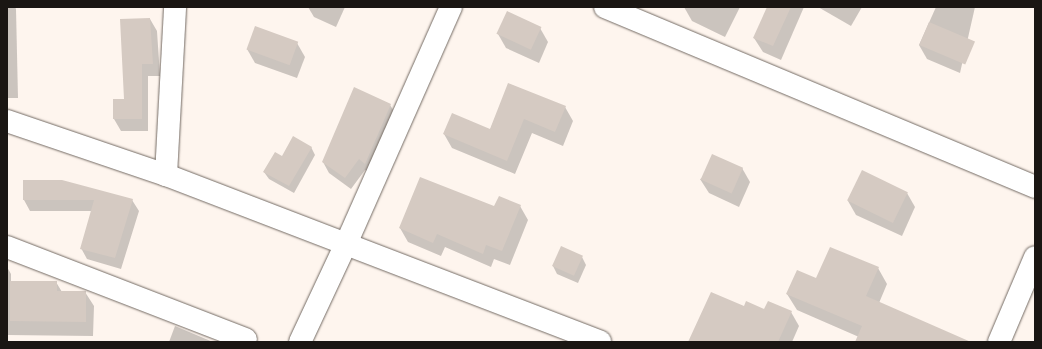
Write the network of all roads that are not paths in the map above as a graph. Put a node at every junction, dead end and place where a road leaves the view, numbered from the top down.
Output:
1 (176, 7) edge
2 (451, 7) edge
3 (605, 7) edge
4 (7, 121) edge
5 (166, 175) junction
6 (1035, 187) edge
7 (346, 244) junction
8 (7, 247) edge
9 (1035, 257) edge
10 (246, 339) dead end
11 (300, 342) edge
12 (600, 342) edge
13 (999, 342) edge

1 - 5 street
2 - 7 street
3 - 6 street
4 - 5 street
5 - 7 street
7 - 11 street
7 - 12 street
8 - 10 street
9 - 13 street

